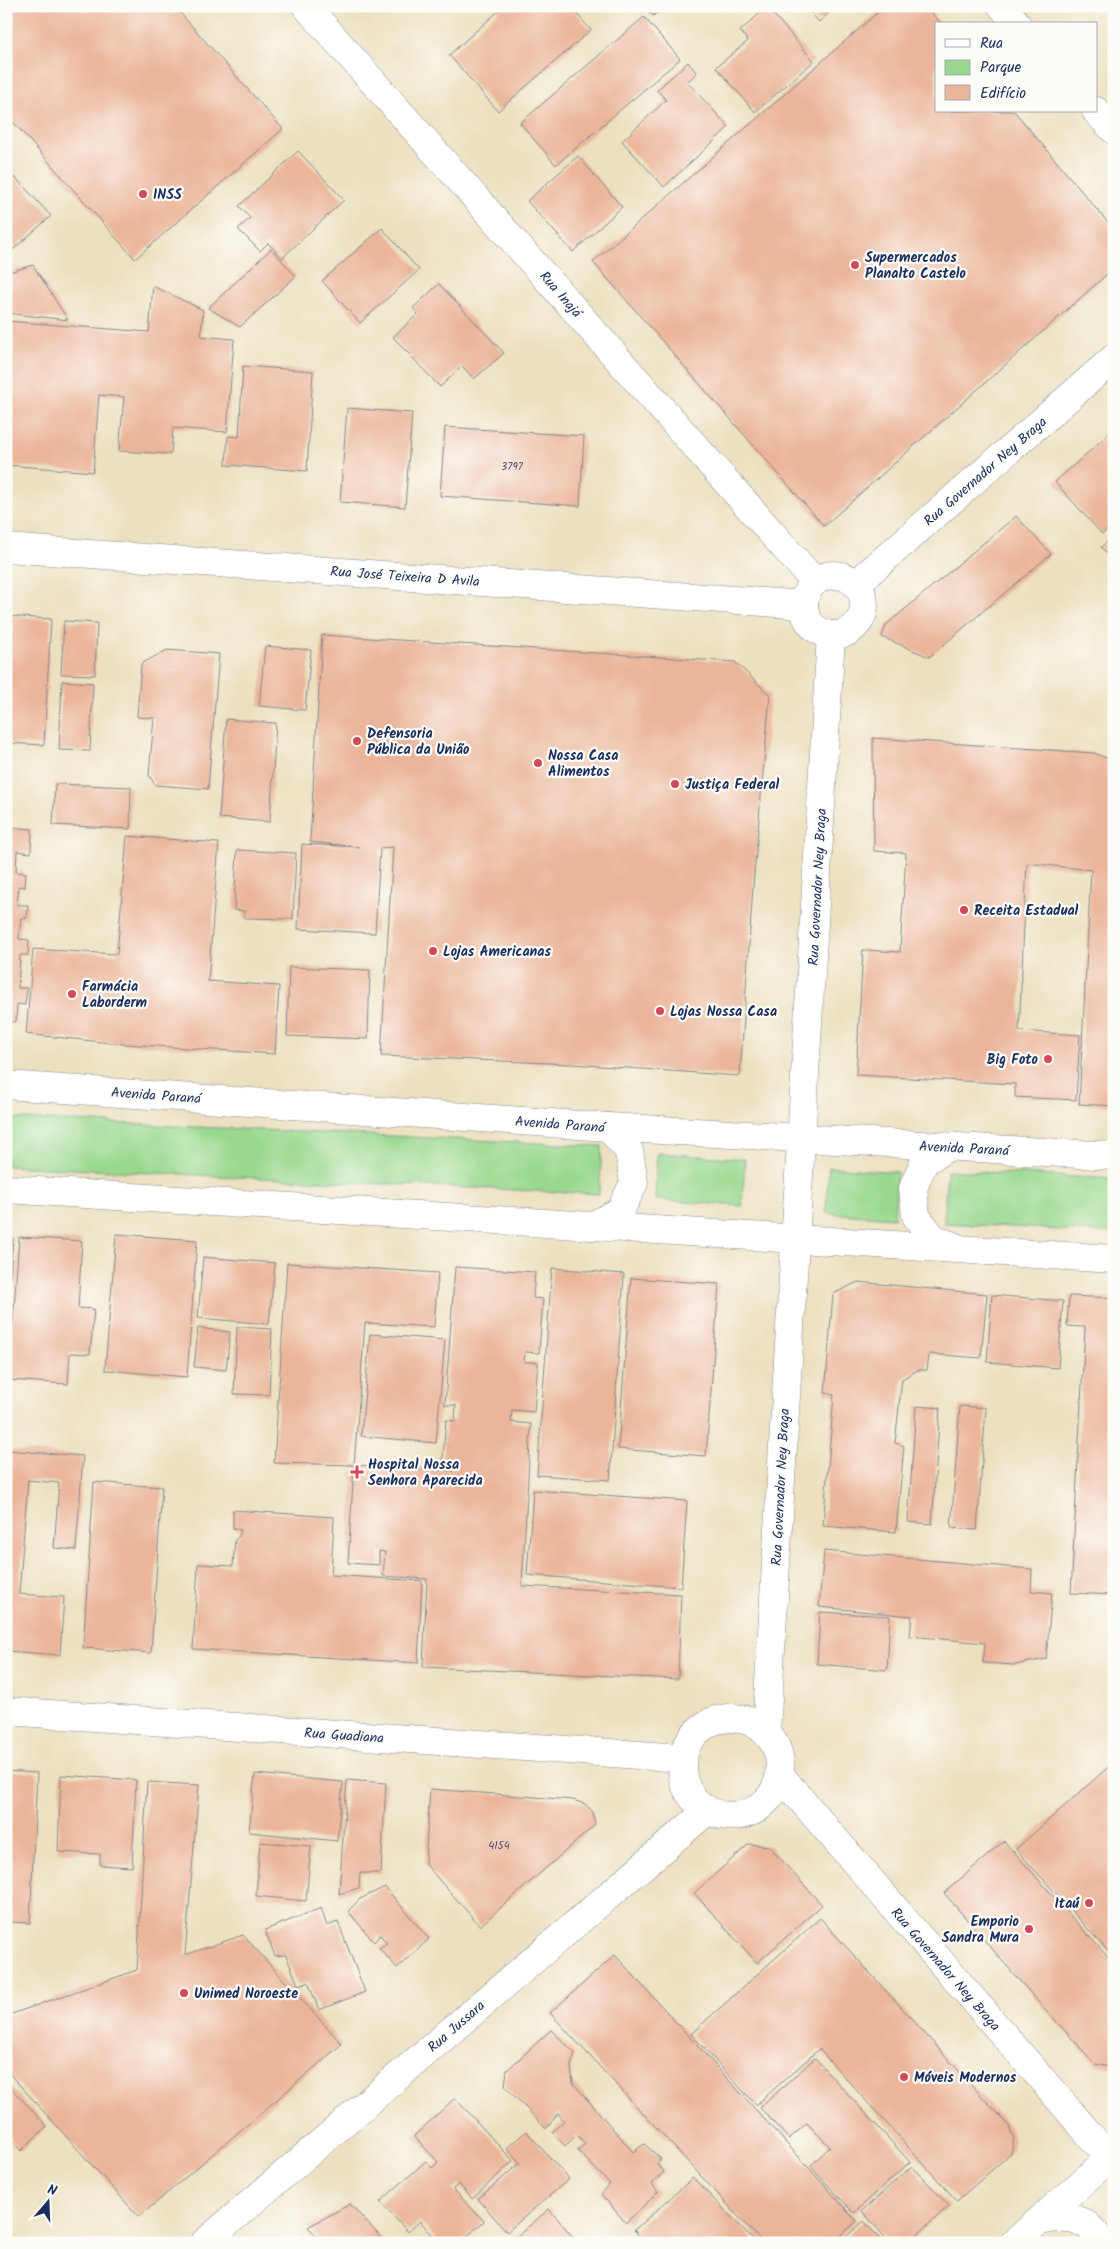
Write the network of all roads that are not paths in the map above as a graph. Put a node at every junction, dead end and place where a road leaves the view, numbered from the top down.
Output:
1 (306, 6) edge
2 (1002, 6) edge
3 (1015, 22) edge
4 (1098, 105) edge
5 (1097, 112) edge
6 (1114, 112) edge
7 (1114, 130) edge
8 (1114, 358) edge
9 (6, 548) edge
10 (856, 584) junction
11 (809, 593) junction
12 (831, 635) junction
13 (6, 1085) edge
14 (608, 1127) junction
15 (802, 1140) junction
16 (948, 1147) junction
17 (1114, 1156) edge
18 (6, 1189) edge
19 (592, 1226) junction
20 (795, 1240) junction
21 (958, 1249) junction
22 (1114, 1259) edge
23 (6, 1711) edge
24 (766, 1733) junction
25 (682, 1758) junction
26 (779, 1774) junction
27 (708, 1810) junction
28 (1112, 2159) edge
29 (1037, 2222) junction
30 (204, 2243) edge
31 (1014, 2243) edge
32 (1102, 2243) edge

1 - 11 street, Rua Inajá
2 - 3 street
4 - 6 street
5 - 7 street
8 - 10 street, Rua Governador Ney Braga
9 - 11 street, Rua José Teixeira D Avila
10 - 11 street
10 - 12 street
11 - 12 street
12 - 15 street, Rua Governador Ney Braga
13 - 14 street, Avenida Paraná
14 - 15 street, Avenida Paraná
14 - 19 street
15 - 16 street, Avenida Paraná
15 - 20 street, Rua Governador Ney Braga
16 - 17 street, Avenida Paraná
16 - 21 street
18 - 19 street
19 - 20 street
20 - 21 street
20 - 24 street, Rua Governador Ney Braga
21 - 22 street
23 - 25 street, Rua Guadiana
24 - 25 street
24 - 26 street
25 - 27 street
26 - 27 street
26 - 28 street, Rua Governador Ney Braga
27 - 30 street, Rua Jussara
28 - 29 street
29 - 31 street
29 - 32 street

